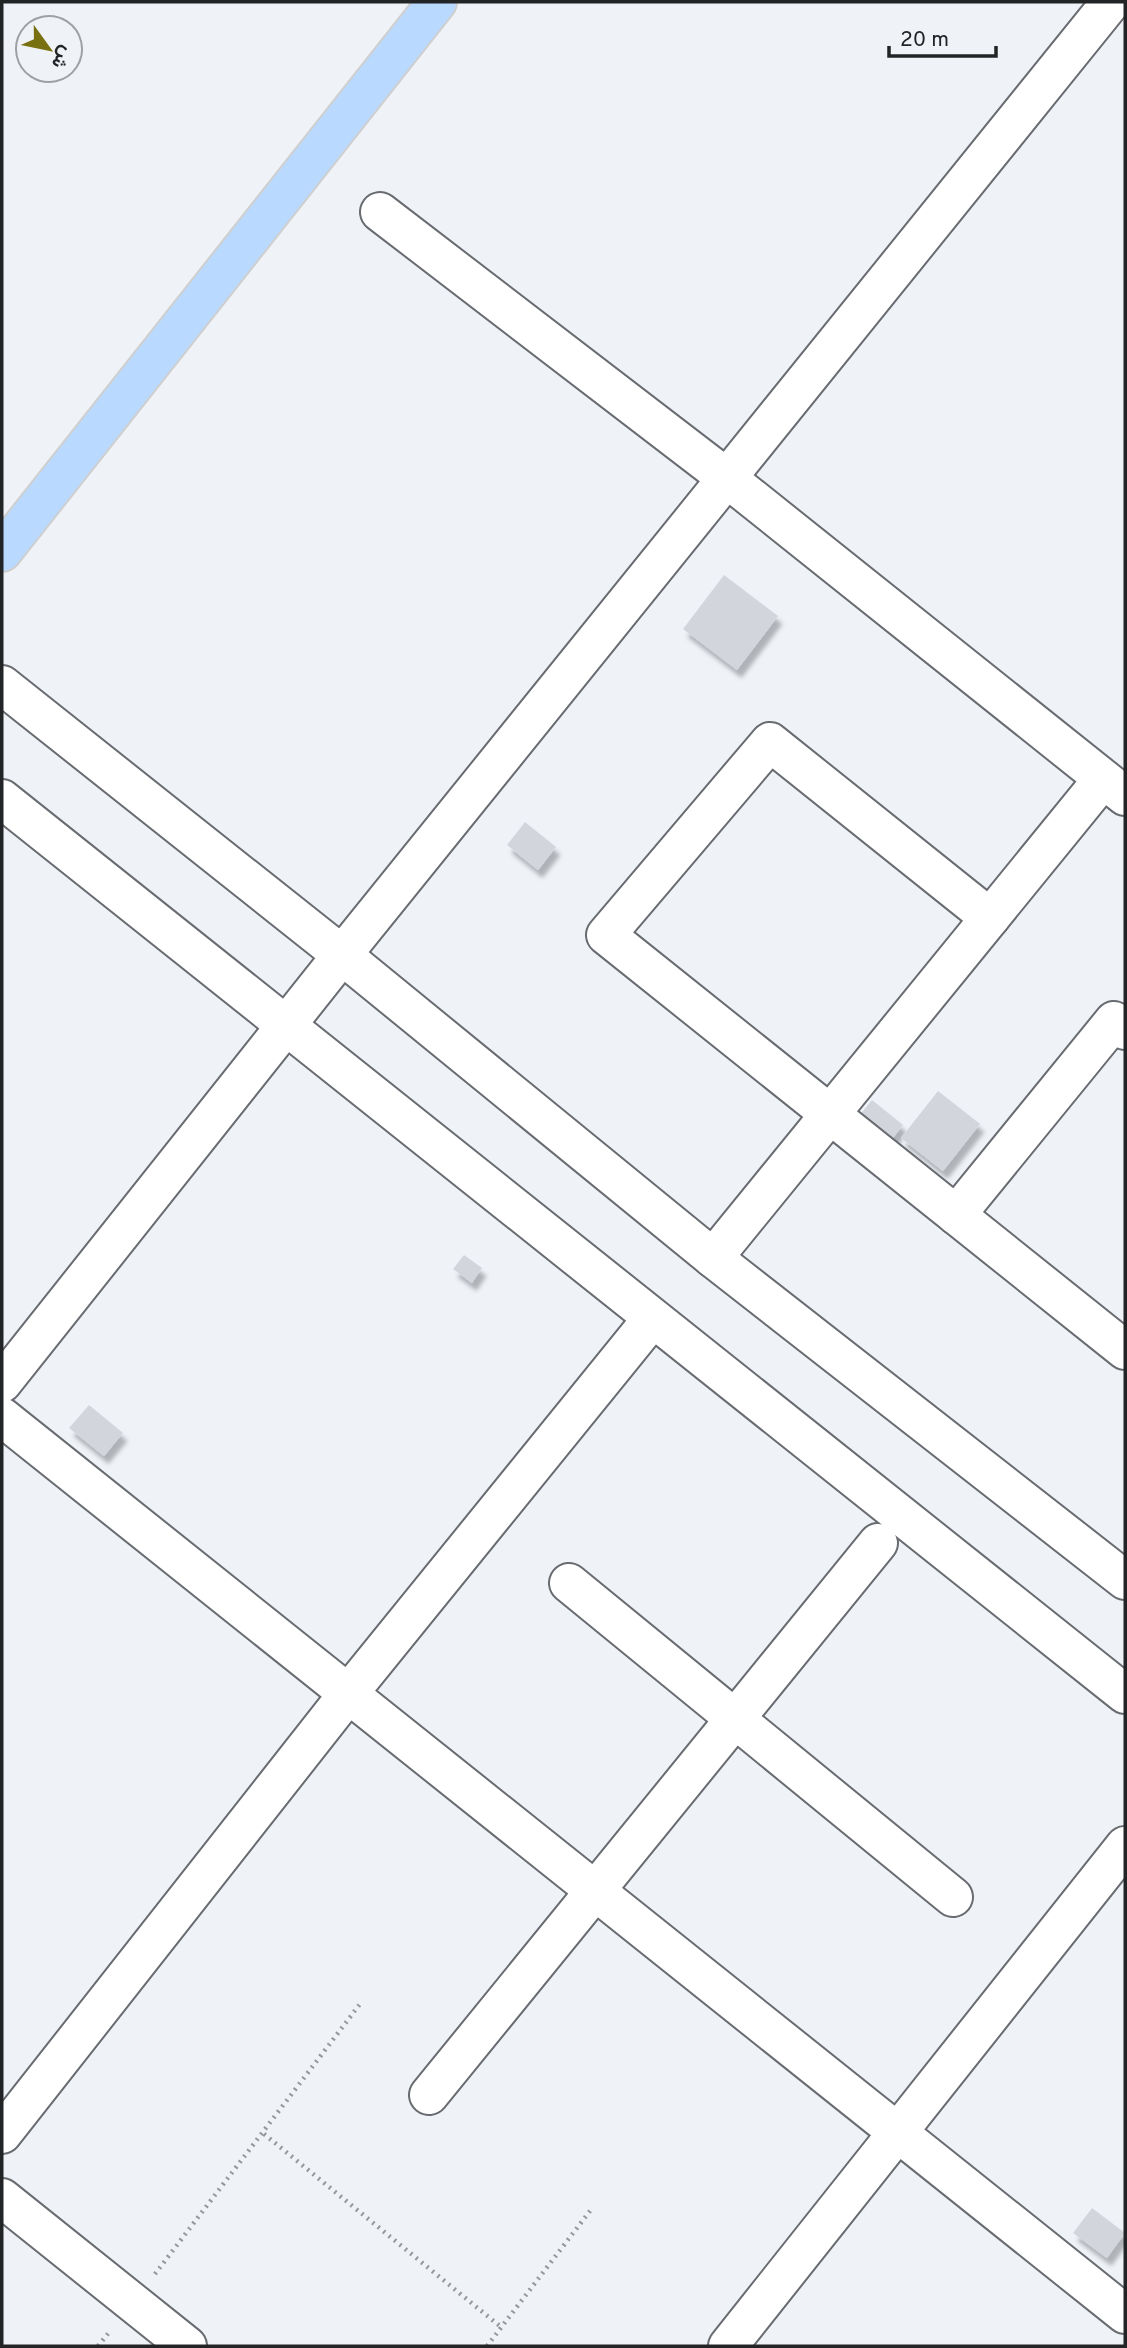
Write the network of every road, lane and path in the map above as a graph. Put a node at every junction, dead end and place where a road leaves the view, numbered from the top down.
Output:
1 (437, 2) edge
2 (1111, 2) edge
3 (380, 212) dead end
4 (728, 480) junction
5 (8, 533) edge
6 (2, 685) edge
7 (1114, 788) edge
8 (2, 799) edge
9 (990, 918) junction
10 (342, 955) junction
11 (285, 1026) junction
12 (1125, 1030) edge
13 (829, 1114) junction
14 (957, 1215) junction
15 (713, 1258) junction
16 (652, 1319) junction
17 (1125, 1350) edge
18 (2, 1383) edge
19 (2, 1417) edge
20 (878, 1543) dead end
21 (1125, 1580) edge
22 (569, 1583) dead end
23 (348, 1694) junction
24 (1125, 1694) edge
25 (736, 1719) junction
26 (1125, 1846) edge
27 (596, 1892) junction
28 (953, 1897) dead end
29 (360, 2004) dead end
30 (429, 2095) dead end
31 (898, 2132) junction
32 (2, 2134) edge
33 (264, 2134) junction
34 (2, 2198) edge
35 (593, 2207) dead end
36 (133, 2302) junction
37 (1125, 2314) edge
38 (501, 2327) junction
39 (98, 2346) edge
40 (187, 2346) edge
41 (487, 2346) edge
42 (728, 2346) edge

1 - 5 highway
2 - 4 street
3 - 4 street
4 - 7 street
4 - 10 street
6 - 10 street
7 - 9 street
8 - 11 street
9 - 13 street
9 - 13 street
10 - 11 street
10 - 15 street
11 - 16 street
11 - 18 street
12 - 14 street
13 - 14 street
13 - 15 street
14 - 17 street
15 - 21 street
16 - 23 street
16 - 24 street
19 - 23 street
20 - 25 street
22 - 25 street
23 - 27 street
23 - 32 street
25 - 27 street
25 - 28 street
26 - 31 street
27 - 30 street
27 - 31 street
29 - 33 path
31 - 37 street
31 - 42 street
33 - 36 path
33 - 38 path
34 - 36 street
35 - 38 path
36 - 39 path
36 - 40 street
38 - 41 path

